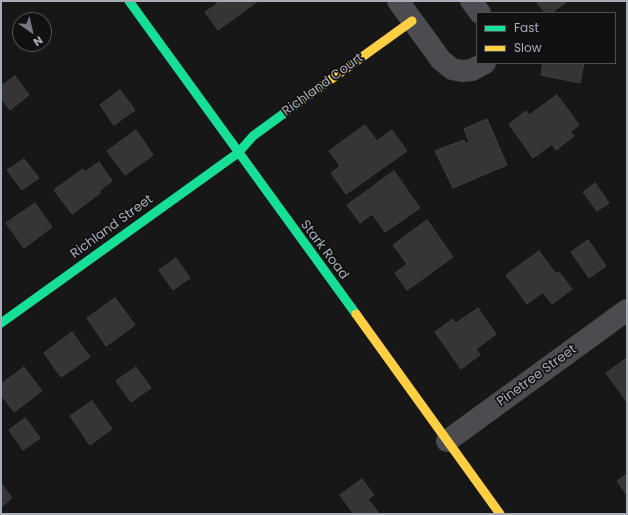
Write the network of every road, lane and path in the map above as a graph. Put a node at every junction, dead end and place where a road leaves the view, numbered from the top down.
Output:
1 (129, 1) edge
2 (398, 1) edge
3 (471, 1) edge
4 (479, 12) edge
5 (412, 21) junction
6 (483, 64) edge
7 (238, 153) junction
8 (627, 310) edge
9 (1, 323) edge
10 (447, 441) junction
11 (500, 514) edge

1 - 7 street, Stark Road
2 - 5 street
3 - 4 street
5 - 6 street
5 - 7 street, Richland Court
7 - 9 street, Richland Street
7 - 10 street, Stark Road
8 - 10 street, Pinetree Street
10 - 11 street, Stark Road

